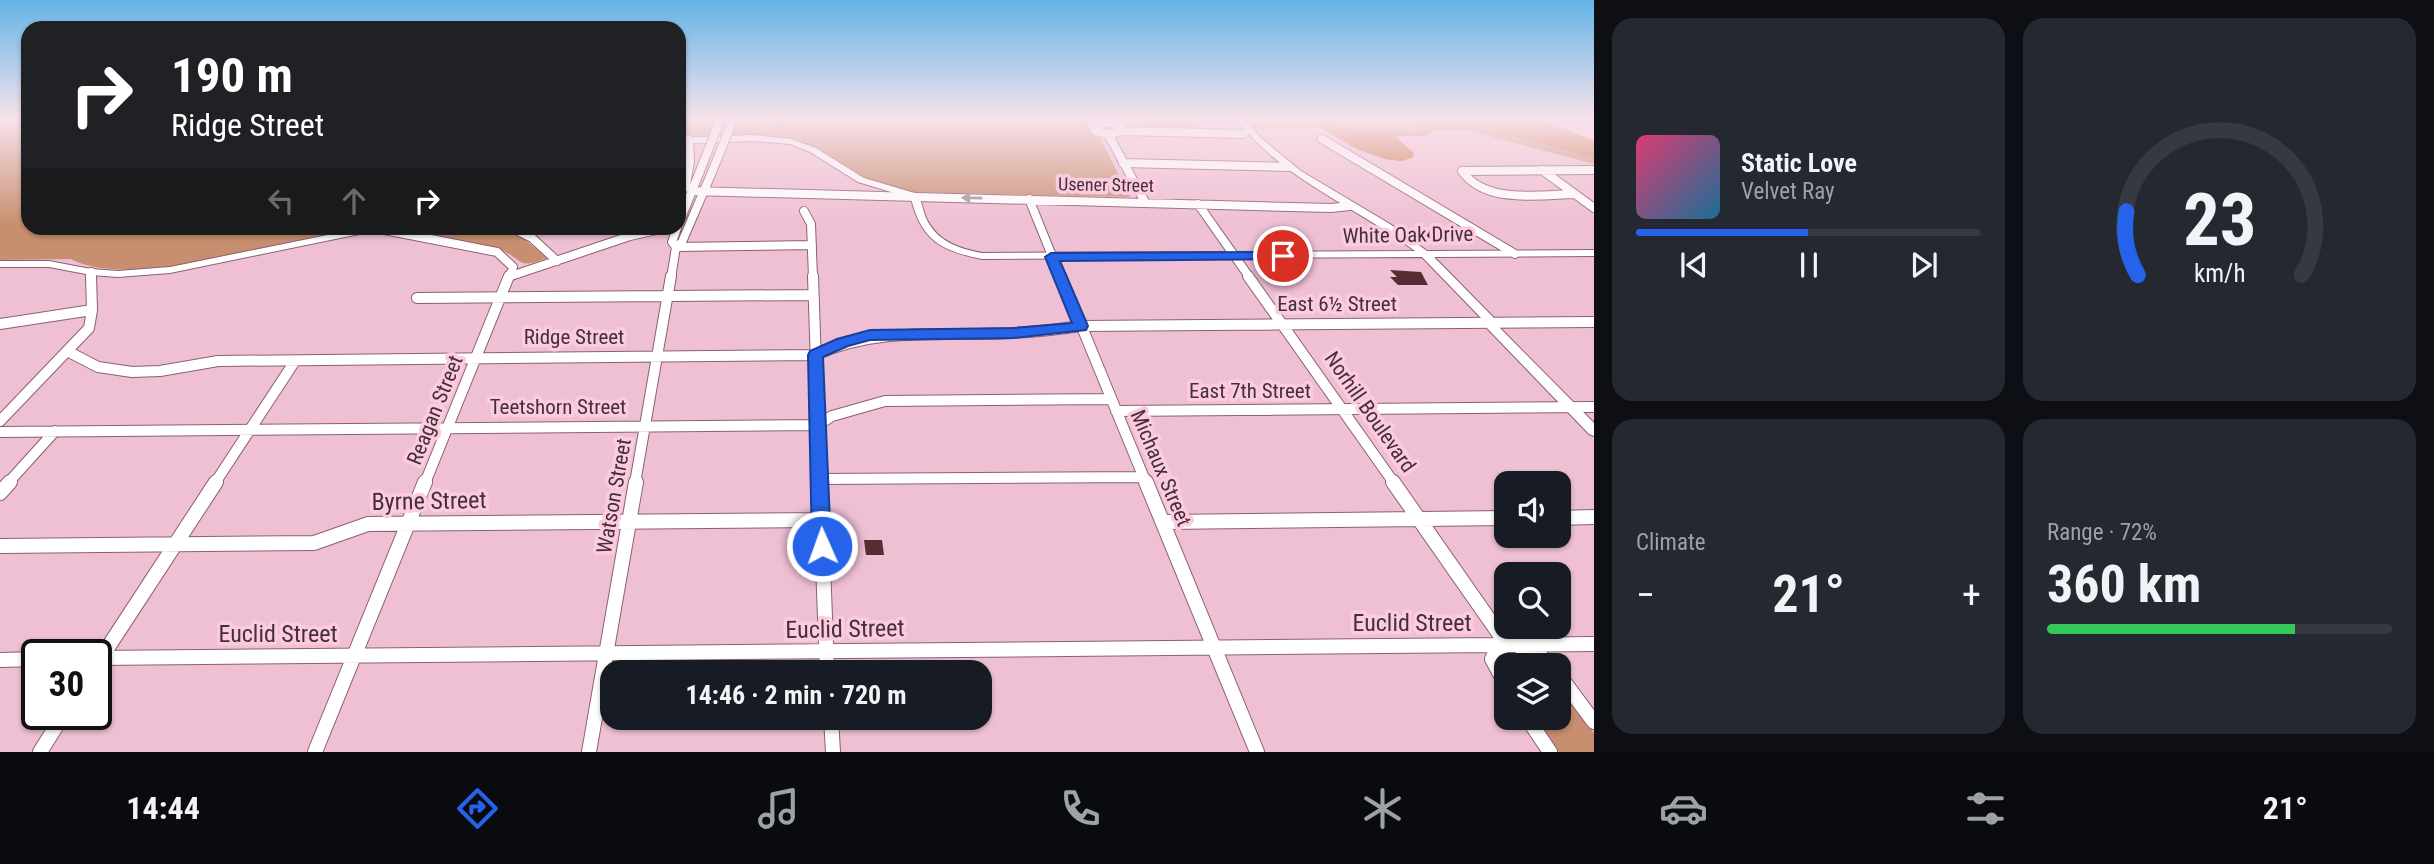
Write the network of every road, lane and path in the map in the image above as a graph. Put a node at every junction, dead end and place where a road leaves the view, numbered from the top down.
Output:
1 (688, 155) edge
2 (706, 155) edge
3 (719, 155) edge
4 (821, 155) edge
5 (1122, 155) edge
6 (1270, 155) edge
7 (1349, 155) edge
8 (1124, 163) junction
9 (1284, 167) junction
10 (1542, 170) junction
11 (1594, 170) edge
12 (686, 185) edge
13 (686, 185) edge
14 (692, 191) junction
15 (703, 191) junction
16 (884, 193) junction
17 (1574, 194) junction
18 (915, 197) junction
19 (1029, 199) junction
20 (1145, 202) junction
21 (1198, 204) junction
22 (1346, 207) junction
23 (1594, 208) edge
24 (686, 210) edge
25 (804, 211) dead end
26 (686, 218) edge
27 (341, 235) edge
28 (410, 235) edge
29 (528, 235) edge
30 (634, 235) edge
31 (676, 235) edge
32 (630, 236) joint
33 (812, 245) junction
34 (676, 247) junction
35 (1594, 253) edge
36 (1419, 254) junction
37 (1516, 254) junction
38 (1235, 256) junction
39 (1053, 260) junction
40 (557, 261) junction
41 (0, 264) edge
42 (91, 272) junction
43 (511, 276) junction
44 (813, 295) junction
45 (668, 296) junction
46 (502, 297) junction
47 (417, 298) dead end
48 (92, 310) junction
49 (1594, 322) edge
50 (1488, 323) junction
51 (0, 324) edge
52 (1282, 324) junction
53 (1081, 326) junction
54 (69, 352) junction
55 (815, 355) junction
56 (658, 356) junction
57 (478, 357) junction
58 (295, 361) junction
59 (1114, 405) junction
60 (1569, 407) junction
61 (1594, 407) edge
62 (1342, 409) junction
63 (0, 421) edge
64 (818, 425) junction
65 (646, 426) junction
66 (449, 427) junction
67 (250, 429) junction
68 (55, 431) junction
69 (1594, 431) edge
70 (0, 432) edge
71 (1144, 477) junction
72 (820, 479) junction
73 (0, 493) edge
74 (1594, 517) edge
75 (1494, 518) edge
76 (1571, 518) edge
77 (1419, 519) junction
78 (821, 520) junction
79 (629, 522) junction
80 (1163, 522) junction
81 (409, 523) junction
82 (175, 544) junction
83 (0, 546) edge
84 (112, 639) edge
85 (1594, 644) edge
86 (1507, 645) junction
87 (1214, 648) junction
88 (826, 652) junction
89 (1532, 653) edge
90 (605, 654) junction
91 (354, 656) junction
92 (21, 659) edge
93 (0, 660) edge
94 (112, 660) edge
95 (826, 660) edge
96 (1494, 666) edge
97 (1571, 691) edge
98 (1594, 722) edge
99 (54, 730) edge
100 (832, 730) edge
101 (1535, 730) edge
102 (40, 752) edge
103 (315, 752) edge
104 (589, 752) edge
105 (833, 752) edge
106 (1257, 752) edge
107 (1550, 752) edge

1 - 12 street, Watson Street
2 - 14 street, bridge
3 - 15 street, Watson Street, bridge
4 - 16 main road
5 - 8 street
6 - 9 main road
7 - 37 street
8 - 9 street
8 - 20 street
9 - 22 main road
10 - 11 street
10 - 17 street
10 - 17 street
13 - 14 street, Watson Street
14 - 15 street
14 - 24 street, Watson Street
15 - 16 street
15 - 26 street, Watson Street
16 - 18 main road
17 - 23 street
19 -> 18 street, Usener Street
18 - 39 main road, White Oak Drive
19 - 20 street, Usener Street
19 - 39 street, Michaux Street
20 - 21 street, Usener Street
21 - 22 street, Usener Street
21 - 38 street, Norhill Boulevard
22 - 36 main road
25 - 33 street
27 - 42 main road
28 - 43 street
29 - 40 street
30 - 32 street
31 - 34 street, Watson Street
32 - 40 street
33 - 34 street
33 - 44 street
34 - 45 street, Watson Street
35 - 37 main road, White Oak Drive
36 - 37 main road, White Oak Drive
36 - 38 main road, White Oak Drive
36 - 50 main road
38 - 39 main road, White Oak Drive
38 - 52 street, Norhill Boulevard
39 - 53 street, Michaux Street
40 - 43 street
41 - 42 main road
42 - 48 street
43 - 46 street, Reagan Street
44 - 45 street
44 - 55 street
45 - 46 street
45 - 56 street, Watson Street
46 - 47 street
46 - 57 street, Reagan Street
48 - 51 street
48 - 54 street
49 - 50 street, East 6½ Street
50 - 52 street, East 6½ Street
50 - 60 main road
52 - 53 street, East 6½ Street
52 - 62 street, Norhill Boulevard
53 - 55 street, Ridge Street
53 - 59 street, Michaux Street
54 - 58 street, Ridge Street
54 - 63 street
55 - 56 street, Ridge Street
55 - 64 street
56 - 57 street, Ridge Street
56 - 65 street, Watson Street
57 - 58 street, Ridge Street
57 - 66 street, Reagan Street
58 - 67 street
59 - 62 street, East 7th Street
59 - 64 street, Teetshorn Street
59 - 71 street, Michaux Street
60 - 61 street, East 7th Street
60 - 62 street, East 7th Street
60 - 69 main road
62 - 77 street, Norhill Boulevard
64 - 65 street, Teetshorn Street
64 - 72 street
65 - 66 street, Teetshorn Street
65 - 79 street, Watson Street
66 - 67 street, Teetshorn Street
66 - 81 street, Reagan Street
67 - 68 street, Teetshorn Street
67 - 82 street
68 - 70 street, Teetshorn Street
68 - 73 street
71 - 72 street
71 - 80 street, Michaux Street
72 - 78 street
74 - 76 street
75 - 77 street
77 - 80 street
77 - 86 street, Norhill Boulevard
78 - 79 street, Byrne Street
78 - 88 street
79 - 81 street, Byrne Street
79 - 90 street, Watson Street
80 - 87 street, Michaux Street
81 - 82 street, Byrne Street
81 - 91 street, Reagan Street
82 - 83 street, Byrne Street
82 - 84 street
85 - 86 street, Euclid Street
86 - 87 street, Euclid Street
86 - 89 street
86 - 96 street
87 - 88 street, Euclid Street
87 - 106 street, Michaux Street
88 - 90 street, Euclid Street
88 - 95 street
90 - 91 street, Euclid Street
90 - 104 street, Watson Street
91 - 94 street, Euclid Street
91 - 103 street, Reagan Street
92 - 93 street
97 - 98 street
99 - 102 street
100 - 105 street
101 - 107 street

